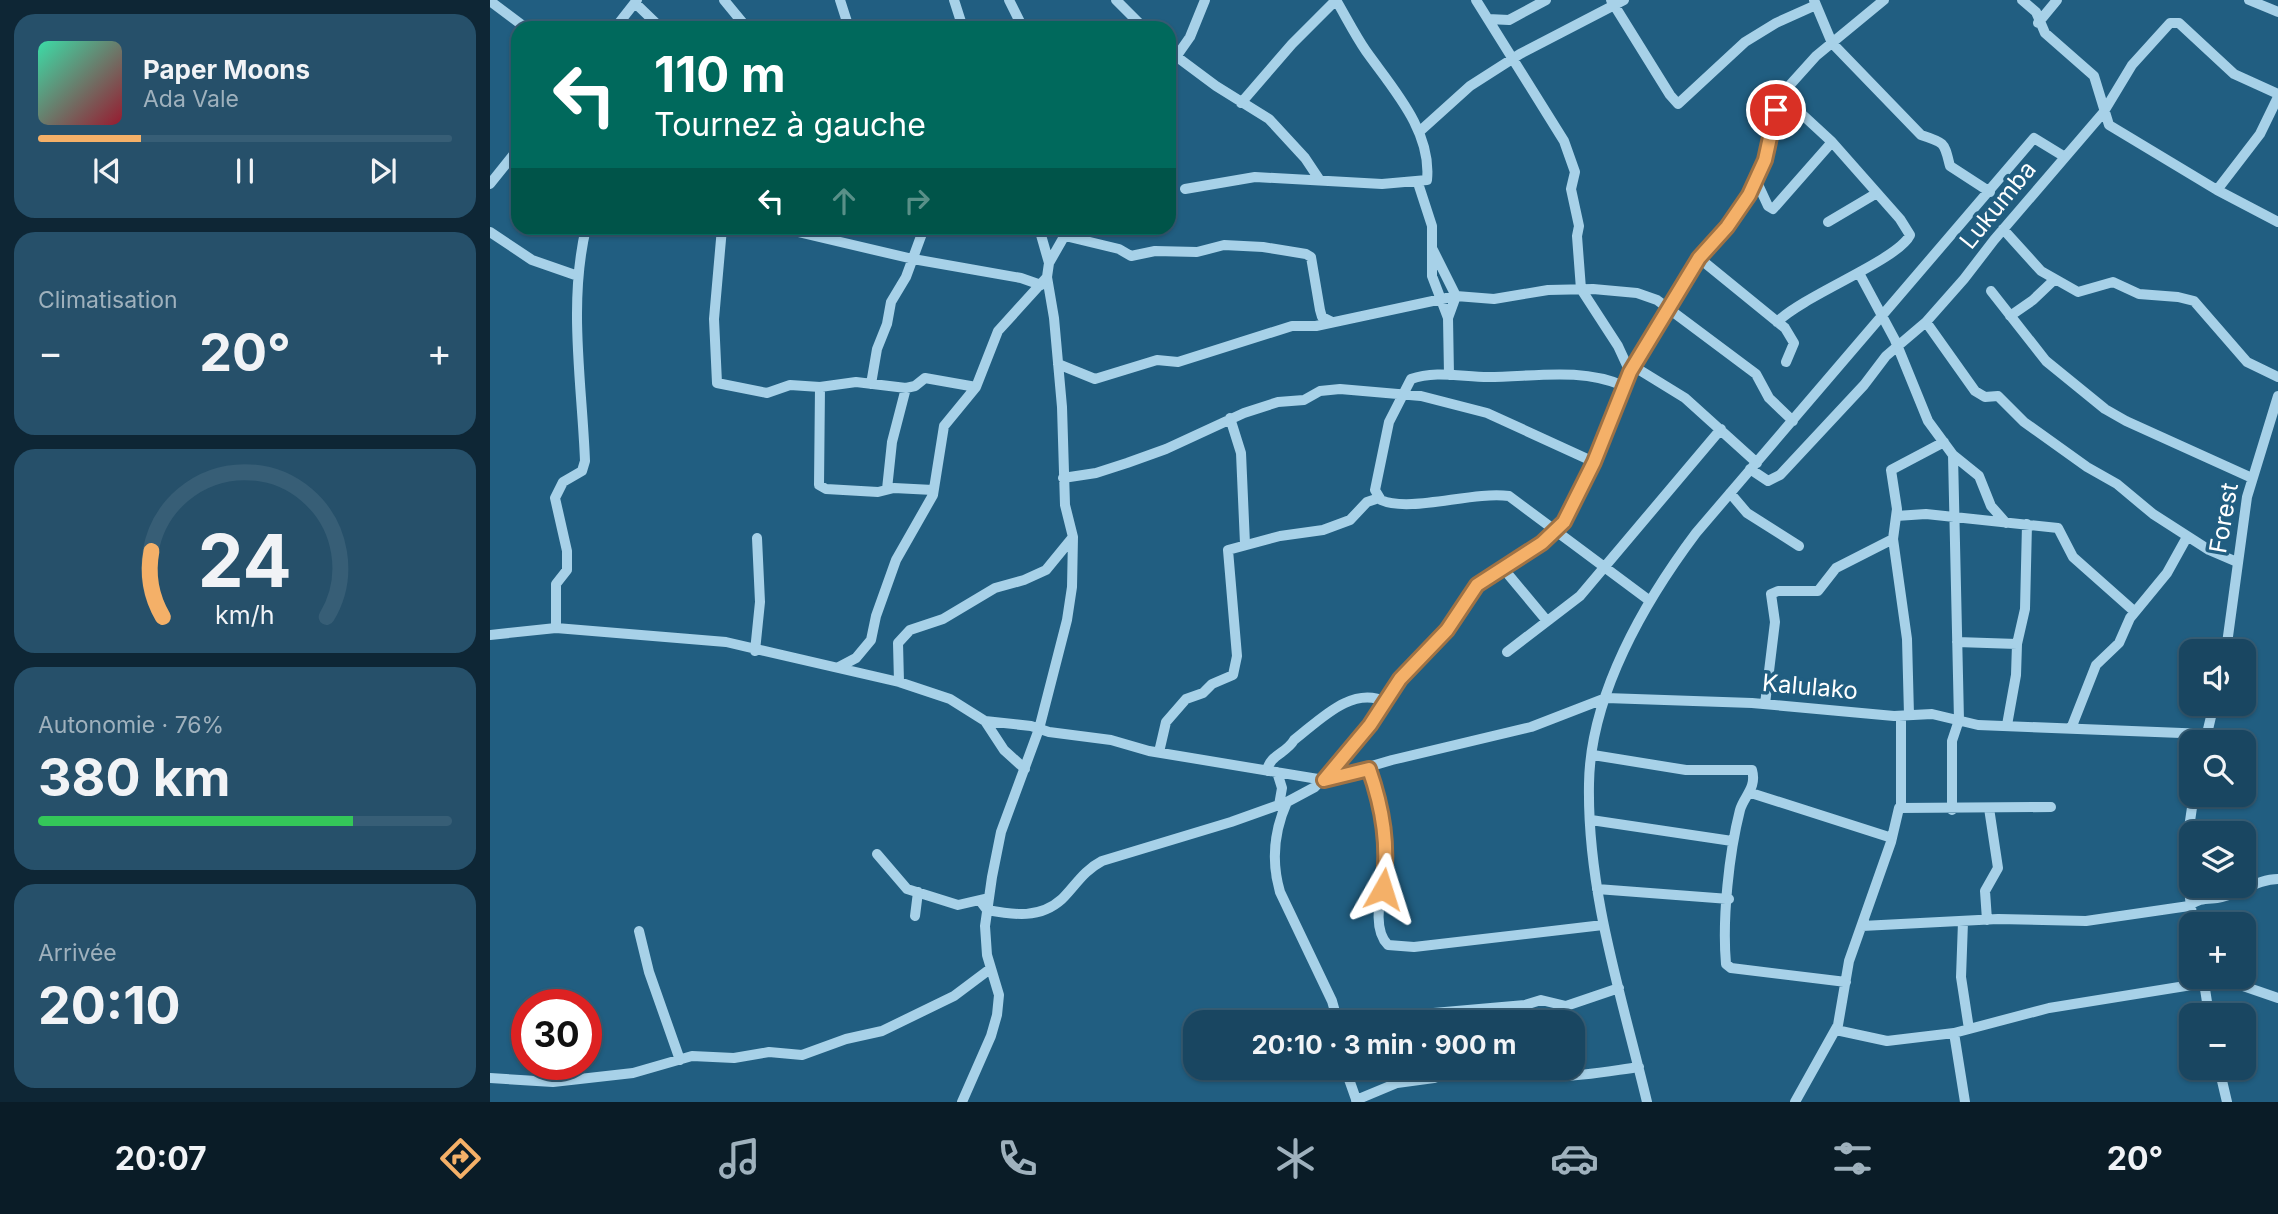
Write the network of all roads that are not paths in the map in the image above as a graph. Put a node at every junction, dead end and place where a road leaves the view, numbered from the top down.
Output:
1 (724, 0) edge
2 (839, 0) edge
3 (954, 0) edge
4 (1009, 0) edge
5 (1116, 0) edge
6 (1205, 0) edge
7 (1336, 0) edge
8 (1476, 0) edge
9 (1546, 0) edge
10 (1884, 0) edge
11 (2022, 0) edge
12 (2057, 0) edge
13 (2249, 0) edge
14 (490, 1) edge
15 (636, 2) edge
16 (1617, 2) edge
17 (1815, 2) edge
18 (2278, 12) edge
19 (1488, 19) junction
20 (517, 21) edge
21 (621, 21) edge
22 (654, 21) edge
23 (741, 21) edge
24 (846, 21) edge
25 (961, 21) edge
26 (1020, 21) edge
27 (1137, 21) edge
28 (2038, 23) junction
29 (1832, 43) junction
30 (1176, 51) edge
31 (1176, 56) edge
32 (1513, 59) junction
33 (1780, 95) junction
34 (2278, 95) edge
35 (1241, 103) junction
36 (2103, 113) junction
37 (1419, 132) junction
38 (1832, 142) junction
39 (2065, 157) junction
40 (511, 158) edge
41 (1319, 179) junction
42 (1756, 180) junction
43 (1418, 183) junction
44 (490, 184) edge
45 (1185, 189) dead end
46 (2217, 190) junction
47 (1990, 192) junction
48 (1877, 193) junction
49 (1828, 222) dead end
50 (2278, 222) edge
51 (2003, 229) junction
52 (490, 232) edge
53 (585, 235) edge
54 (721, 235) edge
55 (811, 235) edge
56 (922, 235) edge
57 (1040, 235) edge
58 (1065, 235) edge
59 (1076, 235) edge
60 (1433, 250) junction
61 (1699, 258) junction
62 (913, 259) junction
63 (1049, 263) junction
64 (1859, 273) junction
65 (578, 276) junction
66 (2053, 280) junction
67 (1044, 281) junction
68 (1581, 289) junction
69 (1991, 291) dead end
70 (1456, 296) junction
71 (1440, 299) junction
72 (1667, 308) junction
73 (1879, 316) junction
74 (2010, 316) junction
75 (1448, 318) junction
76 (1332, 322) junction
77 (1777, 322) junction
78 (1926, 322) junction
79 (1897, 346) junction
80 (1786, 362) dead end
81 (1058, 364) junction
82 (1632, 369) junction
83 (1449, 375) junction
84 (2278, 377) edge
85 (871, 384) junction
86 (1623, 386) junction
87 (820, 387) junction
88 (976, 387) junction
89 (906, 388) junction
90 (1403, 393) junction
91 (2278, 397) edge
92 (1230, 418) junction
93 (1793, 421) junction
94 (1721, 429) junction
95 (1944, 442) junction
96 (1952, 455) junction
97 (1594, 462) junction
98 (1754, 466) junction
99 (1063, 478) junction
100 (2252, 478) junction
101 (887, 489) junction
102 (933, 490) junction
103 (1730, 493) junction
104 (1379, 498) junction
105 (1896, 516) junction
106 (1954, 518) junction
107 (2006, 523) junction
108 (2027, 524) junction
109 (1557, 530) junction
110 (1073, 537) junction
111 (2187, 537) junction
112 (757, 538) dead end
113 (1893, 539) junction
114 (1245, 544) junction
115 (1799, 546) dead end
116 (2237, 562) junction
117 (1502, 567) junction
118 (1606, 569) junction
119 (1650, 601) junction
120 (2135, 612) junction
121 (1547, 621) junction
122 (556, 628) junction
123 (490, 635) edge
124 (2227, 639) edge
125 (1957, 642) junction
126 (2017, 643) junction
127 (755, 651) junction
128 (1507, 652) dead end
129 (839, 667) junction
130 (899, 682) junction
131 (1606, 698) junction
132 (1386, 702) junction
133 (1765, 704) junction
134 (1905, 715) junction
135 (1959, 720) junction
136 (985, 721) junction
137 (2007, 725) junction
138 (2072, 726) junction
139 (1039, 729) junction
140 (2179, 736) edge
141 (1158, 752) junction
142 (1593, 755) junction
143 (1025, 769) junction
144 (1369, 769) junction
145 (1272, 771) junction
146 (1324, 780) junction
147 (1751, 793) junction
148 (1283, 804) junction
149 (1901, 807) junction
150 (2050, 807) dead end
151 (2191, 807) edge
152 (1989, 808) junction
153 (1952, 810) junction
154 (1591, 820) junction
155 (1892, 838) junction
156 (1732, 841) junction
157 (877, 854) dead end
158 (2278, 879) edge
159 (1597, 889) junction
160 (915, 892) junction
161 (1728, 900) junction
162 (986, 902) junction
163 (2189, 906) junction
164 (2190, 912) edge
165 (915, 916) dead end
166 (1987, 920) junction
167 (1963, 922) junction
168 (1603, 925) junction
169 (1862, 926) junction
170 (639, 930) dead end
171 (990, 969) junction
172 (1846, 982) junction
173 (2179, 984) edge
174 (1619, 988) junction
175 (2244, 989) edge
176 (2278, 998) edge
177 (1335, 1010) edge
178 (1468, 1010) edge
179 (1969, 1029) junction
180 (1836, 1030) junction
181 (1954, 1033) junction
182 (680, 1060) junction
183 (1639, 1067) junction
184 (1585, 1071) edge
185 (490, 1078) edge
186 (1349, 1080) edge
187 (1416, 1080) edge
188 (2222, 1080) edge
189 (1357, 1101) edge
190 (1797, 1101) edge
191 (961, 1102) edge
192 (1647, 1102) edge
193 (1965, 1102) edge
194 (2227, 1102) edge

1 - 23 street
2 - 24 street
3 - 25 street
4 - 26 street
5 - 27 street
6 - 30 street
7 - 35 street
7 - 37 street
8 - 19 street
9 - 19 street
10 - 29 street
11 - 28 street
12 - 28 street
13 - 18 street
14 - 20 street
15 - 21 street
15 - 22 street
16 - 17 street
16 - 32 street
17 - 29 street
19 - 32 street
28 - 36 street
29 - 33 street
29 - 47 street
31 - 35 street
32 - 37 street
32 - 68 street
33 - 38 street
33 - 42 street
34 - 36 street, Lukumba
34 - 46 street
35 - 41 street
36 - 39 street, Lukumba
36 - 46 street
37 - 43 street
38 - 42 street
38 - 48 street
39 - 47 street
39 - 51 street, Lukumba
40 - 44 street
41 - 43 street
41 - 45 street
42 - 61 street
43 - 60 street
46 - 50 street
47 - 73 street
48 - 49 street
48 - 64 street
51 - 66 street
51 - 78 street, Lukumba
52 - 65 street
53 - 65 street
54 - 87 street
55 - 62 street
56 - 62 street
57 - 63 street
58 - 63 street
59 - 76 street
60 - 70 street
60 - 71 street
61 - 72 street
61 - 77 street
62 - 67 street
62 - 85 street
63 - 67 street
64 - 73 street
64 - 77 street
65 - 122 street
66 - 74 street
66 - 84 street
67 - 81 street
67 - 88 street
68 - 70 street
68 - 72 street
68 - 82 street
69 - 74 street
70 - 71 street
70 - 75 street
71 - 75 street
71 - 76 street
72 - 82 street
72 - 93 street
73 - 79 street
73 - 93 street
74 - 100 street
75 - 83 street
76 - 81 street
77 - 80 street
78 - 79 street, Lukumba
78 - 111 street
79 - 95 street
79 - 98 street, Lukumba
81 - 99 street
82 - 86 street
82 - 94 street
83 - 86 street
83 - 90 street
85 - 87 street
85 - 89 street
86 - 97 street
87 - 101 street
88 - 89 street
88 - 102 street
89 - 101 street
90 - 92 street
90 - 97 street
90 - 104 street
91 - 100 street, Forest
92 - 99 street
92 - 114 street
93 - 98 street
94 - 98 street
94 - 118 street
95 - 96 street
95 - 105 street
96 - 106 street
96 - 107 street
97 - 109 street
98 - 103 street
99 - 110 street
100 - 116 street, Forest
101 - 102 street
102 - 129 street
103 - 115 street
103 - 119 street
104 - 109 street
104 - 114 street
105 - 106 street
105 - 113 street
106 - 107 street
106 - 125 street
107 - 108 street
108 - 120 street
108 - 126 street
109 - 117 street
109 - 118 street
110 - 130 street
110 - 139 street
111 - 116 street
111 - 120 street
112 - 127 street
113 - 133 street
113 - 134 street
114 - 141 street
116 - 124 street, Forest
117 - 121 street
117 - 132 street
118 - 119 street
118 - 121 street
119 - 131 street
120 - 138 street
121 - 128 street
122 - 123 street
122 - 127 street
125 - 126 street
125 - 135 street
126 - 137 street
127 - 129 street
129 - 130 street
130 - 136 street
131 - 133 street, Kalulako
131 - 142 street
131 - 144 street
132 - 145 street
132 - 146 street
133 - 134 street, Kalulako
134 - 135 street, Kalulako
134 - 149 street
135 - 137 street, Kalulako
135 - 153 street
136 - 139 street
136 - 143 street
137 - 138 street, Kalulako
138 - 140 street, Kalulako
139 - 141 street
139 - 143 street
141 - 145 street
142 - 147 street
142 - 154 street
143 - 162 street
144 - 146 street
144 - 168 street
145 - 146 street
145 - 148 street
146 - 148 street
147 - 155 street
147 - 156 street
148 - 162 street
148 - 177 street
149 - 153 street
149 - 155 street
150 - 152 street
151 - 163 street
152 - 153 street
152 - 166 street
154 - 156 street
154 - 159 street
155 - 169 street
156 - 161 street
157 - 160 street
158 - 163 street
159 - 161 street
159 - 168 street
160 - 162 street
160 - 165 street
161 - 172 street
162 - 171 street
163 - 164 street
163 - 166 street
166 - 167 street
167 - 169 street
167 - 179 street
168 - 174 street
169 - 172 street
170 - 182 street
171 - 182 street
171 - 191 street
172 - 180 street
173 - 179 street
174 - 178 street
174 - 183 street
175 - 176 street
179 - 181 street
180 - 181 street
180 - 190 street
181 - 193 street
182 - 185 street
183 - 184 street
183 - 192 street
186 - 189 street
187 - 189 street
188 - 194 street

